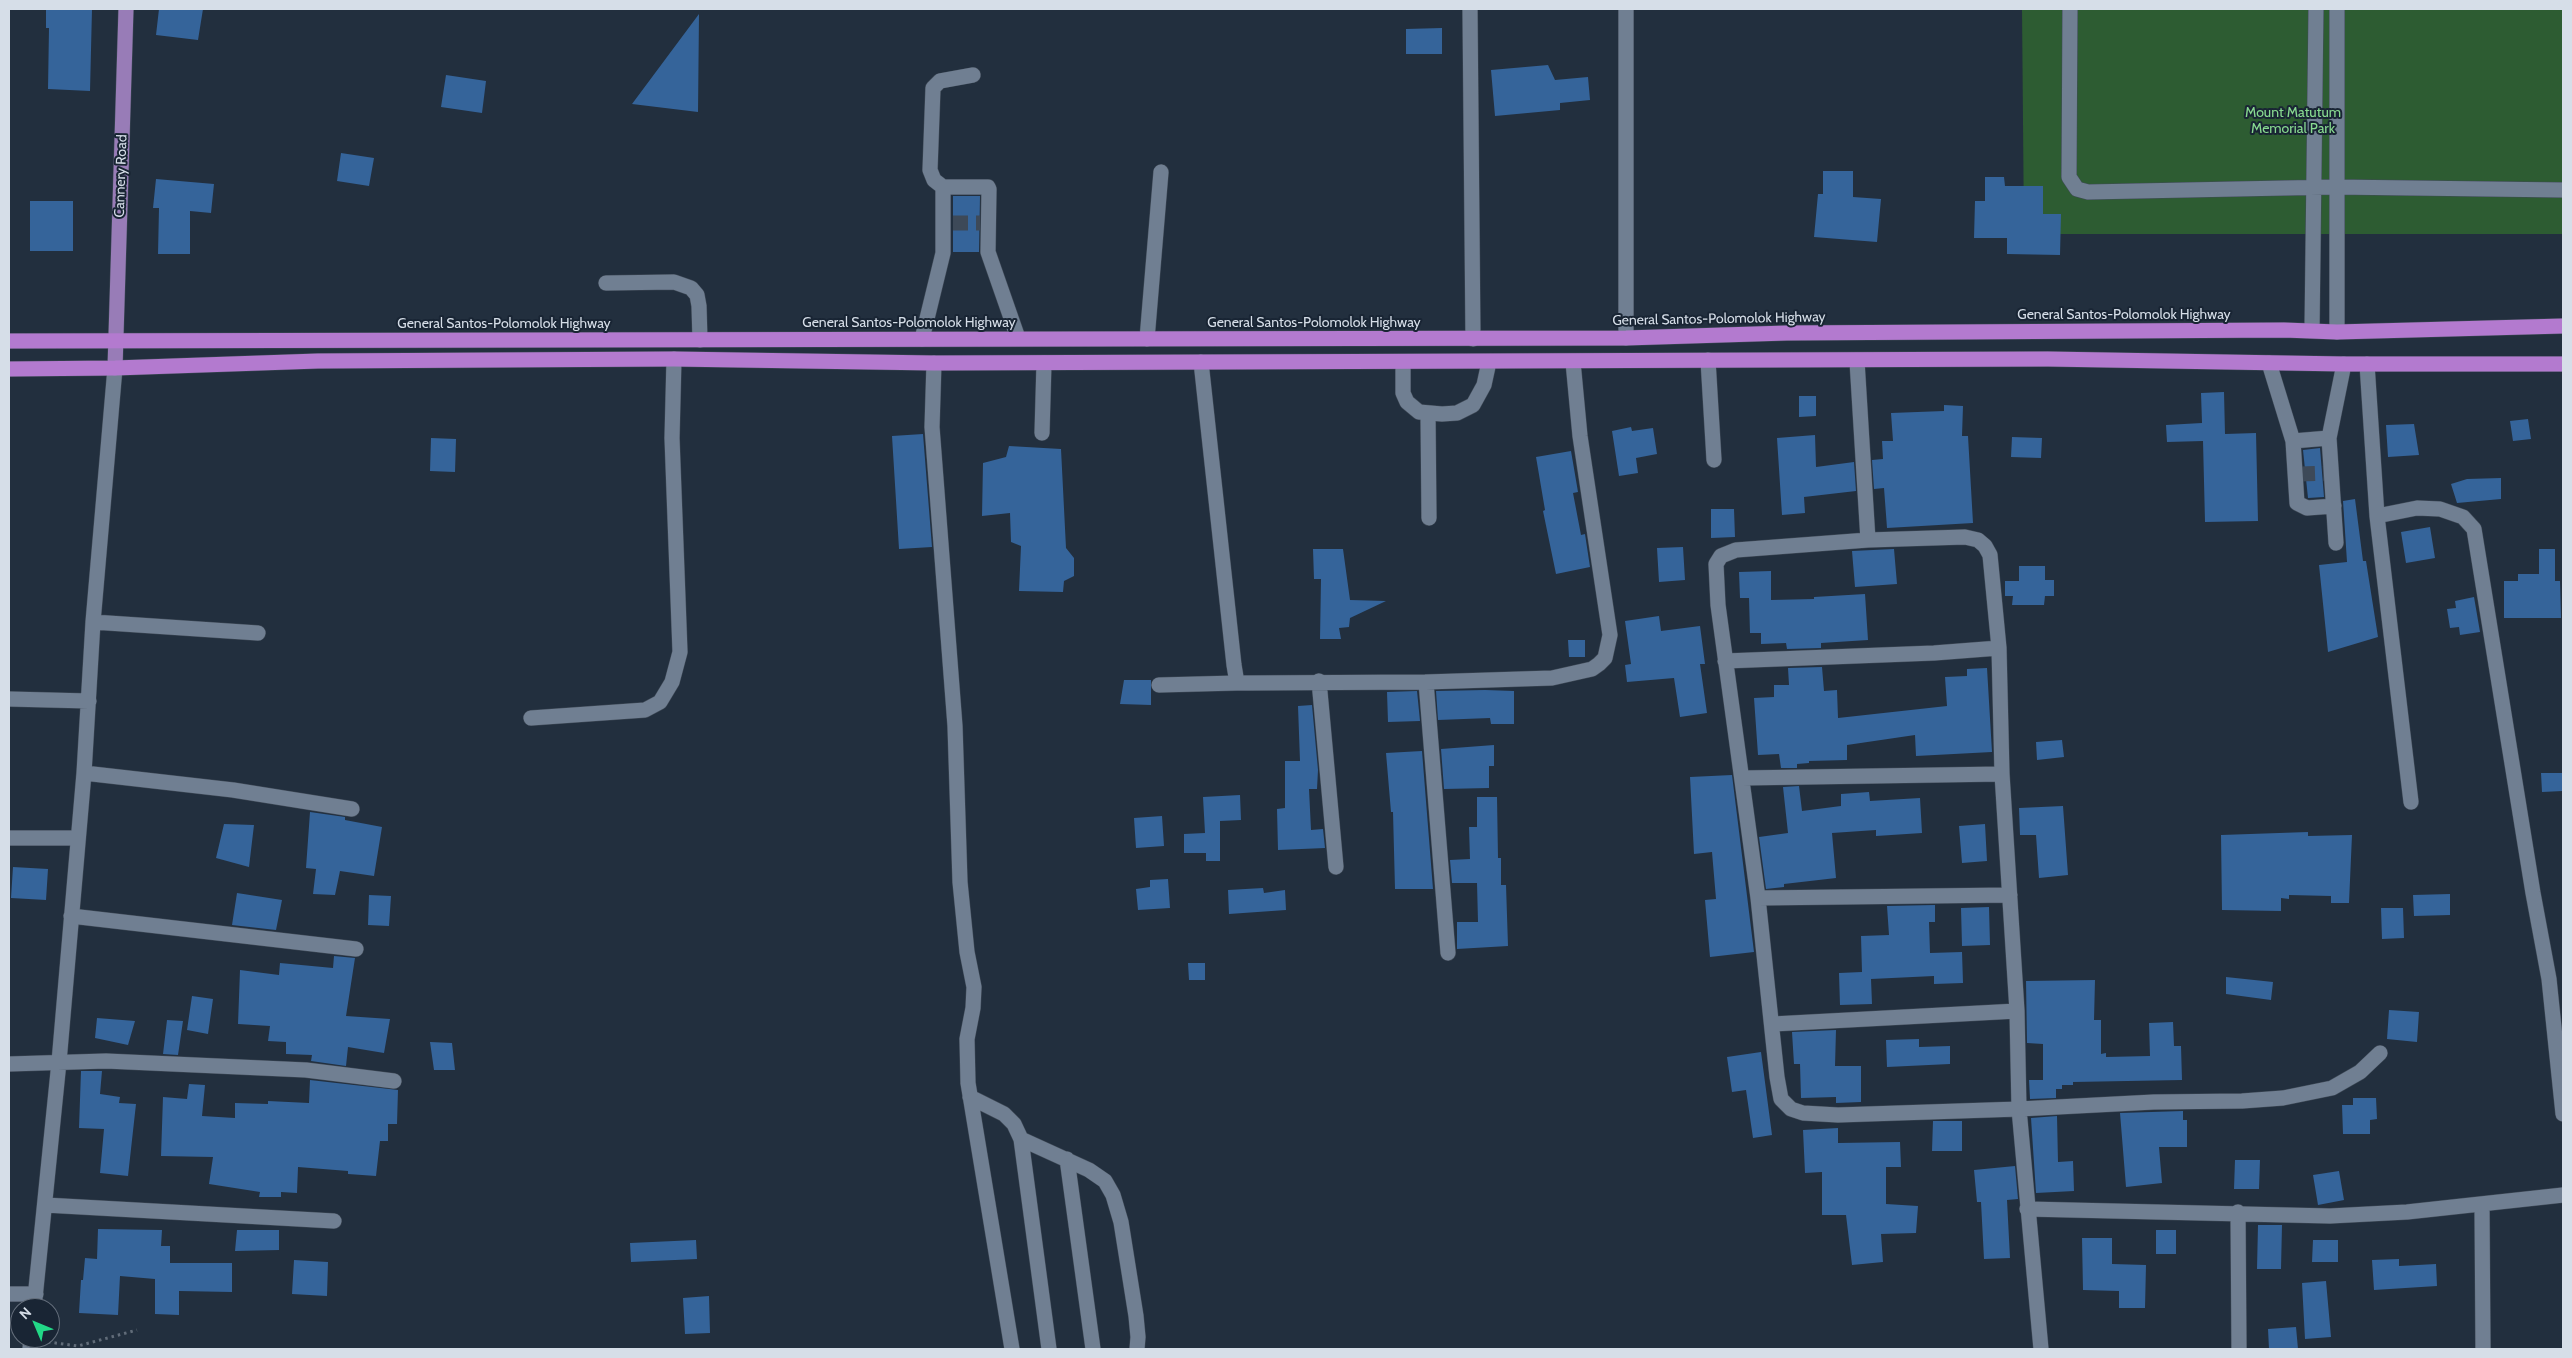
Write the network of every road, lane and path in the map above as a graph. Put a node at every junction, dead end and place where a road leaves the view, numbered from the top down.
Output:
1 (126, 9) edge
2 (1470, 9) edge
3 (1626, 9) edge
4 (2070, 9) edge
5 (2316, 9) edge
6 (2337, 9) edge
7 (2314, 56) junction
8 (2336, 56) junction
9 (973, 75) dead end
10 (1161, 172) dead end
11 (2313, 187) junction
12 (2335, 187) junction
13 (943, 188) junction
14 (2563, 190) edge
15 (606, 283) dead end
16 (2563, 326) edge
17 (2312, 330) junction
18 (2336, 332) junction
19 (1018, 338) junction
20 (1473, 338) junction
21 (1626, 338) junction
22 (922, 339) junction
23 (1147, 339) junction
24 (700, 340) junction
25 (9, 341) edge
26 (116, 342) junction
27 (674, 359) junction
28 (1708, 360) junction
29 (1857, 361) junction
30 (1201, 362) junction
31 (1403, 362) junction
32 (1489, 362) junction
33 (1573, 362) junction
34 (934, 363) junction
35 (1044, 363) junction
36 (2269, 363) junction
37 (2344, 364) junction
38 (2367, 364) junction
39 (2563, 364) edge
40 (114, 368) junction
41 (9, 369) edge
42 (1428, 414) junction
43 (1042, 432) dead end
44 (2329, 438) junction
45 (2293, 441) junction
46 (1714, 460) dead end
47 (2334, 506) junction
48 (2377, 516) junction
49 (1429, 518) dead end
50 (1868, 540) junction
51 (2336, 543) dead end
52 (93, 622) junction
53 (258, 633) dead end
54 (1999, 648) junction
55 (1725, 661) junction
56 (1319, 681) junction
57 (1426, 682) junction
58 (1237, 683) junction
59 (1159, 685) dead end
60 (9, 699) edge
61 (89, 701) junction
62 (530, 718) dead end
63 (84, 773) junction
64 (2002, 774) junction
65 (1742, 778) junction
66 (2411, 802) dead end
67 (352, 809) dead end
68 (9, 838) edge
69 (78, 838) junction
70 (1336, 867) dead end
71 (2010, 895) junction
72 (1758, 898) junction
73 (71, 916) junction
74 (356, 948) dead end
75 (1448, 953) dead end
76 (2017, 1011) junction
77 (1773, 1024) junction
78 (2380, 1053) dead end
79 (59, 1062) junction
80 (9, 1064) edge
81 (394, 1081) dead end
82 (970, 1097) junction
83 (2019, 1109) junction
84 (2563, 1114) edge
85 (1021, 1139) junction
86 (1067, 1159) junction
87 (2563, 1195) edge
88 (46, 1206) junction
89 (2482, 1206) junction
90 (2027, 1209) junction
91 (2238, 1212) junction
92 (334, 1221) dead end
93 (9, 1294) edge
94 (24, 1298) edge
95 (35, 1298) edge
96 (137, 1330) dead end
97 (60, 1345) edge
98 (1012, 1349) edge
99 (1049, 1349) edge
100 (1093, 1349) edge
101 (1137, 1349) edge
102 (2041, 1349) edge
103 (2239, 1349) edge
104 (2483, 1349) edge

1 - 26 main road, Cannery Road
2 - 20 street
3 - 21 street
4 - 11 street
5 - 7 street
6 - 8 street
7 - 8 street
7 - 11 street
8 - 12 street
9 - 13 street
10 - 23 street
11 - 12 street
11 - 17 street
12 - 14 street
12 - 18 street
13 - 19 street
13 - 22 street
15 - 24 street
16 - 18 highway, General Santos-Polomolok Highway
17 - 18 highway, General Santos-Polomolok Highway
17 - 21 highway, General Santos-Polomolok Highway
19 - 22 highway, General Santos-Polomolok Highway
19 - 23 highway, General Santos-Polomolok Highway
20 - 21 highway, General Santos-Polomolok Highway
20 - 23 highway, General Santos-Polomolok Highway
22 - 24 highway, General Santos-Polomolok Highway
24 - 26 highway, General Santos-Polomolok Highway
25 - 26 highway, General Santos-Polomolok Highway
26 - 40 main road, Cannery Road
27 - 34 highway
27 - 40 highway
27 - 62 street
28 - 29 highway
28 - 33 highway
28 - 46 street
29 - 36 highway
29 - 50 street
30 - 31 highway
30 - 35 highway
30 - 58 street
31 - 32 highway
31 - 42 street
32 - 33 highway
32 - 42 street
33 - 57 street
34 - 35 highway
34 - 82 street
35 - 43 street
36 - 37 highway
36 - 45 street
37 - 38 highway
37 - 44 street
38 - 39 highway
38 - 48 street
40 - 41 highway
40 - 52 street
42 - 49 street
44 - 45 street
44 - 47 street
45 - 47 street
47 - 51 street
48 - 66 street
48 - 84 street
50 - 54 street
50 - 55 street
52 - 53 street
52 - 61 street
54 - 55 street
54 - 64 street
55 - 65 street
56 - 57 street
56 - 58 street
56 - 70 street
57 - 75 street
58 - 59 street
60 - 61 street
61 - 63 street
63 - 67 street
63 - 69 street
64 - 65 street
64 - 71 street
65 - 72 street
68 - 69 street
69 - 73 street
71 - 72 street
71 - 76 street
72 - 77 street
73 - 74 street
73 - 79 street
76 - 77 street
76 - 83 street
77 - 83 street
78 - 83 street
79 - 80 street
79 - 81 street
79 - 88 street
82 - 85 street
82 - 98 street
83 - 90 street
85 - 86 street
85 - 99 street
86 - 100 street
86 - 101 street
87 - 89 street
88 - 92 street
88 - 95 street
89 - 91 street
89 - 104 street
90 - 91 street
90 - 102 street
91 - 103 street
93 - 94 street
96 - 97 path

